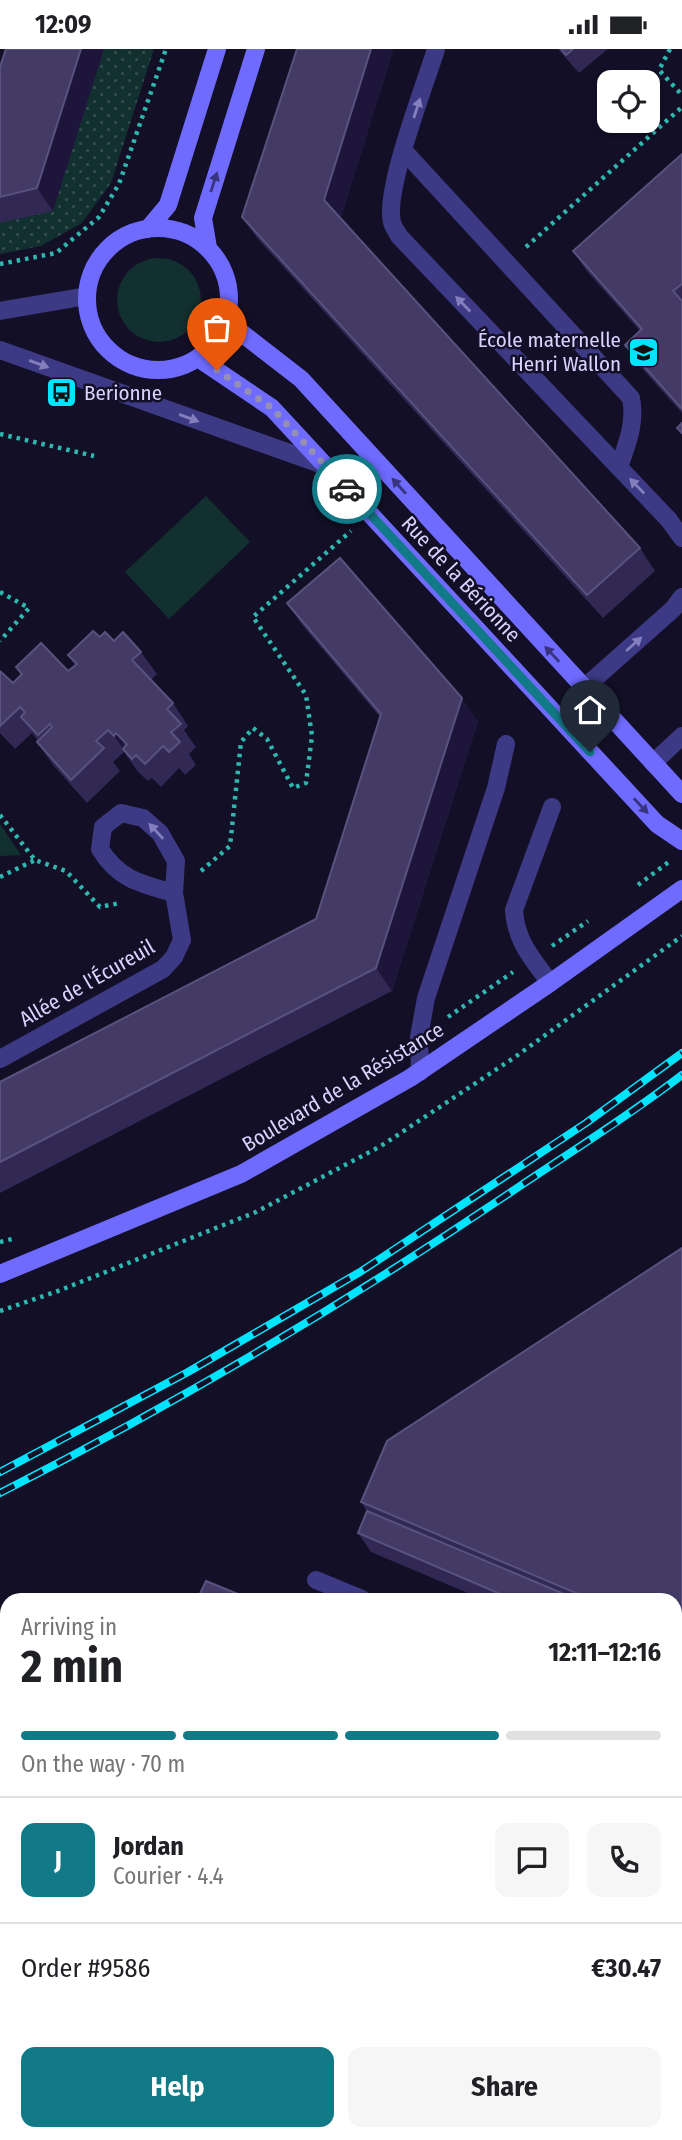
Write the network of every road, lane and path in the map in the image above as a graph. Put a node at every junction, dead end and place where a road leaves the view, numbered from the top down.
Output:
1 (166, 49) edge
2 (217, 49) edge
3 (256, 49) edge
4 (436, 49) edge
5 (670, 49) edge
6 (682, 95) edge
7 (682, 107) edge
8 (404, 151) junction
9 (148, 229) junction
10 (208, 248) junction
11 (0, 264) edge
12 (508, 264) junction
13 (87, 296) junction
14 (0, 311) edge
15 (226, 321) junction
16 (0, 350) edge
17 (198, 358) junction
18 (0, 434) edge
19 (94, 456) dead end
20 (326, 466) junction
21 (619, 467) junction
22 (370, 515) junction
23 (682, 538) edge
24 (0, 592) edge
25 (682, 597) edge
26 (0, 641) edge
27 (584, 688) junction
28 (682, 736) edge
29 (506, 744) dead end
30 (653, 763) junction
31 (682, 794) edge
32 (552, 807) dead end
33 (0, 815) edge
34 (682, 841) edge
35 (35, 860) junction
36 (671, 860) dead end
37 (0, 877) edge
38 (682, 889) edge
39 (174, 893) junction
40 (628, 893) dead end
41 (124, 902) dead end
42 (596, 915) dead end
43 (682, 936) edge
44 (533, 959) junction
45 (550, 983) junction
46 (419, 1037) junction
47 (0, 1059) edge
48 (374, 1066) dead end
49 (420, 1072) junction
50 (24, 1235) dead end
51 (0, 1242) edge
52 (0, 1274) edge
53 (0, 1311) edge
54 (316, 1580) dead end
55 (347, 1593) edge

1 - 11 path
2 - 9 street
10 -> 3 street
8 -> 4 street
5 - 6 path
7 - 12 path
8 - 12 street
21 -> 8 street
9 - 10 street
9 - 13 street
10 - 15 street
12 - 21 street
13 - 14 street
13 - 17 street
15 - 17 street
27 -> 15 street, Rue de la Bérionne
16 -> 20 street
17 - 20 street, Rue de la Bérionne
18 - 19 path
20 - 22 street, Rue de la Bérionne
23 -> 21 street
22 -> 34 street, Rue de la Bérionne
22 - 39 path
24 - 26 path
27 -> 25 street
27 - 30 street, Rue de la Bérionne
28 - 30 street
29 - 46 street
30 - 31 street, Rue de la Bérionne
32 - 44 street
33 - 35 path
35 - 37 path
35 - 41 path
36 - 40 path
38 - 45 street, Boulevard de la Résistance
39 -> 39 street, Allée de l'Écureuil
39 - 47 street, Allée de l'Écureuil
42 - 44 path
43 - 53 path
44 - 45 street
44 - 46 path
45 - 49 street, Boulevard de la Résistance
46 - 48 path
46 - 49 street
49 - 52 street, Boulevard de la Résistance
50 - 51 path
54 - 55 street

